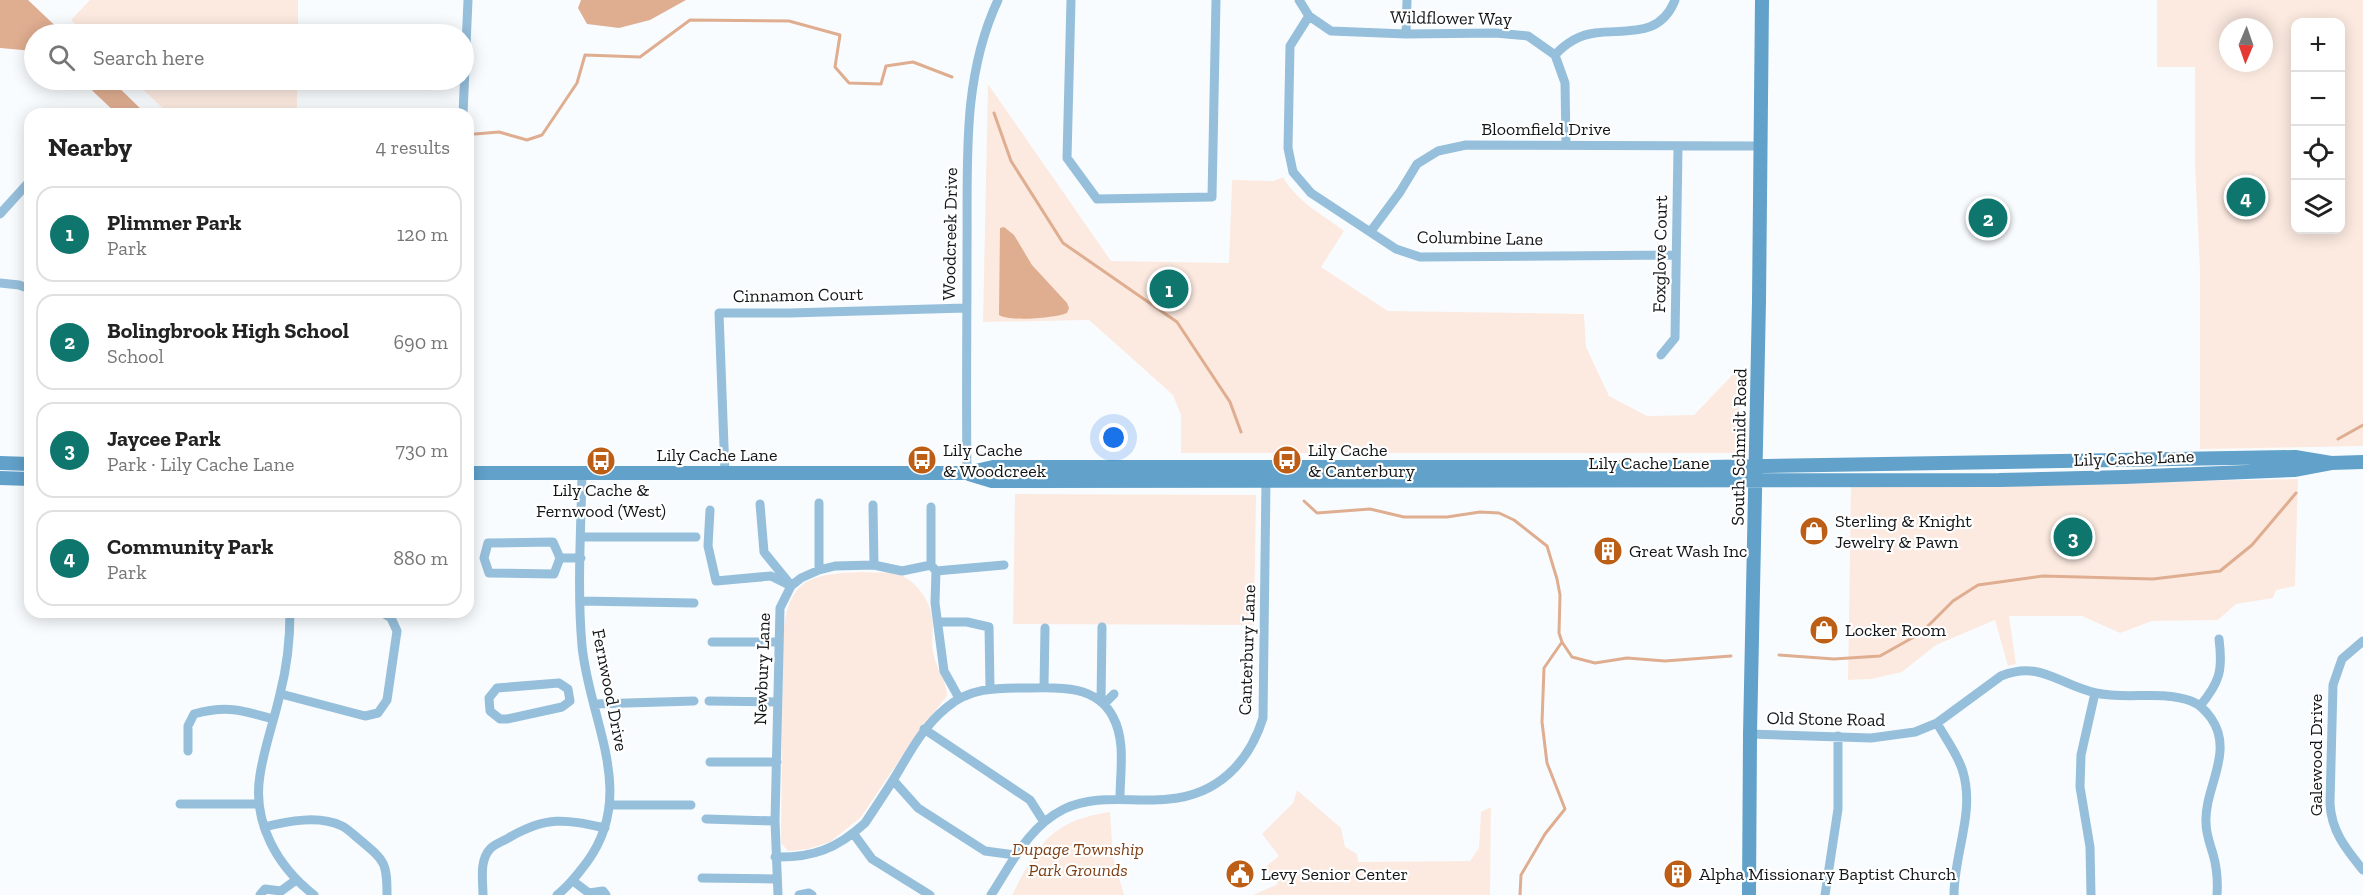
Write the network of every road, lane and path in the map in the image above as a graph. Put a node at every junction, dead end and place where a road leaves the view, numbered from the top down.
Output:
1 (468, 0) edge
2 (998, 0) edge
3 (1071, 0) edge
4 (1216, 0) edge
5 (1299, 0) edge
6 (1407, 0) edge
7 (1675, 0) edge
8 (1762, 0) edge
9 (1308, 16) junction
10 (467, 24) edge
11 (1406, 34) junction
12 (1555, 55) junction
13 (464, 90) edge
14 (463, 108) edge
15 (1566, 144) junction
16 (1760, 146) junction
17 (1678, 147) junction
18 (24, 188) edge
19 (0, 214) edge
20 (1371, 231) junction
21 (1676, 255) junction
22 (0, 283) edge
23 (24, 287) edge
24 (966, 308) junction
25 (1661, 355) dead end
26 (2363, 462) edge
27 (0, 463) edge
28 (2331, 463) junction
29 (24, 464) edge
30 (1756, 466) junction
31 (474, 473) edge
32 (582, 473) junction
33 (724, 473) junction
34 (967, 473) junction
35 (1266, 474) junction
36 (0, 478) edge
37 (24, 479) edge
38 (1756, 481) junction
39 (819, 503) dead end
40 (760, 504) dead end
41 (873, 505) dead end
42 (931, 507) dead end
43 (710, 510) dead end
44 (581, 537) junction
45 (696, 537) dead end
46 (560, 558) junction
47 (581, 558) junction
48 (874, 565) junction
49 (1004, 565) dead end
50 (933, 568) junction
51 (819, 570) junction
52 (791, 586) junction
53 (580, 601) junction
54 (694, 603) dead end
55 (290, 618) edge
56 (392, 618) edge
57 (938, 622) junction
58 (1102, 627) dead end
59 (1045, 628) dead end
60 (2219, 639) dead end
61 (2363, 641) edge
62 (712, 642) dead end
63 (778, 642) junction
64 (1044, 687) junction
65 (990, 688) junction
66 (591, 690) junction
67 (2095, 693) junction
68 (281, 694) junction
69 (1114, 694) dead end
70 (570, 695) junction
71 (959, 698) junction
72 (709, 701) dead end
73 (694, 702) dead end
74 (777, 702) junction
75 (1103, 703) junction
76 (594, 704) junction
77 (2200, 706) junction
78 (273, 719) junction
79 (1937, 723) junction
80 (924, 729) junction
81 (1750, 734) junction
82 (1838, 736) junction
83 (188, 751) dead end
84 (710, 762) dead end
85 (777, 762) junction
86 (893, 780) junction
87 (1120, 798) junction
88 (180, 804) dead end
89 (259, 804) junction
90 (610, 805) junction
91 (691, 805) dead end
92 (706, 819) dead end
93 (775, 821) junction
94 (1044, 822) junction
95 (264, 827) junction
96 (605, 828) junction
97 (854, 833) junction
98 (1015, 855) junction
99 (775, 857) junction
100 (2363, 870) edge
101 (702, 878) dead end
102 (777, 879) junction
103 (296, 880) junction
104 (573, 881) junction
105 (260, 895) edge
106 (286, 895) edge
107 (314, 895) edge
108 (387, 895) edge
109 (483, 895) edge
110 (556, 895) edge
111 (583, 895) edge
112 (606, 895) edge
113 (777, 895) edge
114 (799, 895) edge
115 (812, 895) edge
116 (930, 895) edge
117 (991, 895) edge
118 (1749, 895) edge
119 (1825, 895) edge
120 (1954, 895) edge
121 (2091, 895) edge
122 (2217, 895) edge

1 - 10 street
2 - 24 street, Woodcreek Drive
3 - 4 street
5 - 9 street
6 - 11 street
7 - 12 street
8 - 16 street, South Schmidt Road
9 - 11 street, Wildflower Way
9 - 20 street, Columbine Lane
11 - 12 street, Wildflower Way
12 - 15 street
13 - 14 street
15 - 17 street, Bloomfield Drive
15 - 20 street, Bloomfield Drive
16 - 17 street, Bloomfield Drive
16 - 30 street, South Schmidt Road
17 - 21 street, Foxglove Court
18 - 19 street
20 - 21 street, Columbine Lane
21 - 25 street, Foxglove Court
22 - 23 street
24 - 33 street, Cinnamon Court
24 - 34 street, Woodcreek Drive
26 - 28 street, Lily Cache Lane
27 - 29 street
28 - 30 street, Lily Cache Lane
28 - 38 street, Lily Cache Lane
30 - 35 street, Lily Cache Lane
30 - 38 street, South Schmidt Road
31 - 32 street, Lily Cache Lane
32 - 33 street, Lily Cache Lane
32 - 44 street, Fernwood Drive
33 - 34 street, Lily Cache Lane
34 - 35 street, Lily Cache Lane
35 - 38 street, Lily Cache Lane
35 - 87 street, Canterbury Lane
36 - 37 street
38 - 81 street, South Schmidt Road
39 - 51 street
40 - 52 street
41 - 48 street
42 - 50 street
43 - 52 street
44 - 45 street
44 - 47 street, Fernwood Drive
46 - 46 street
46 - 47 street
47 - 53 street, Fernwood Drive
48 - 50 street
48 - 51 street
49 - 50 street
50 - 57 street
51 - 52 street
52 - 63 street, Newbury Lane
53 - 54 street
53 - 66 street, Fernwood Drive
55 - 68 street
56 - 68 street
57 - 65 street
57 - 71 street
58 - 75 street
59 - 64 street
60 - 77 street
61 - 100 street, Galewood Drive
62 - 63 street
63 - 74 street, Newbury Lane
64 - 65 street
64 - 75 street
65 - 71 street
66 - 70 street
66 - 76 street, Fernwood Drive
67 - 77 street, Old Stone Road
67 - 79 street, Old Stone Road
67 - 121 street
68 - 78 street
69 - 75 street
70 - 70 street
71 - 80 street
72 - 74 street
73 - 76 street
74 - 85 street, Newbury Lane
75 - 87 street
76 - 90 street, Fernwood Drive
77 - 122 street
78 - 83 street
78 - 89 street
79 - 82 street, Old Stone Road
79 - 120 street
80 - 86 street
80 - 94 street
81 - 82 street, Old Stone Road
81 - 118 street, South Schmidt Road
82 - 119 street
84 - 85 street
85 - 93 street, Newbury Lane
86 - 97 street
86 - 98 street
87 - 94 street, Canterbury Lane
88 - 89 street
89 - 95 street
90 - 91 street
90 - 96 street, Fernwood Drive
92 - 93 street
93 - 99 street, Newbury Lane
94 - 98 street, Canterbury Lane
95 - 103 street
95 - 108 street
96 - 104 street, Fernwood Drive
96 - 109 street
97 - 99 street
97 - 116 street
98 - 117 street, Canterbury Lane
99 - 102 street, Newbury Lane
101 - 102 street
102 - 113 street, Newbury Lane
103 - 105 street
103 - 106 street
103 - 107 street
104 - 110 street, Fernwood Drive
104 - 111 street
104 - 112 street
114 - 115 street

